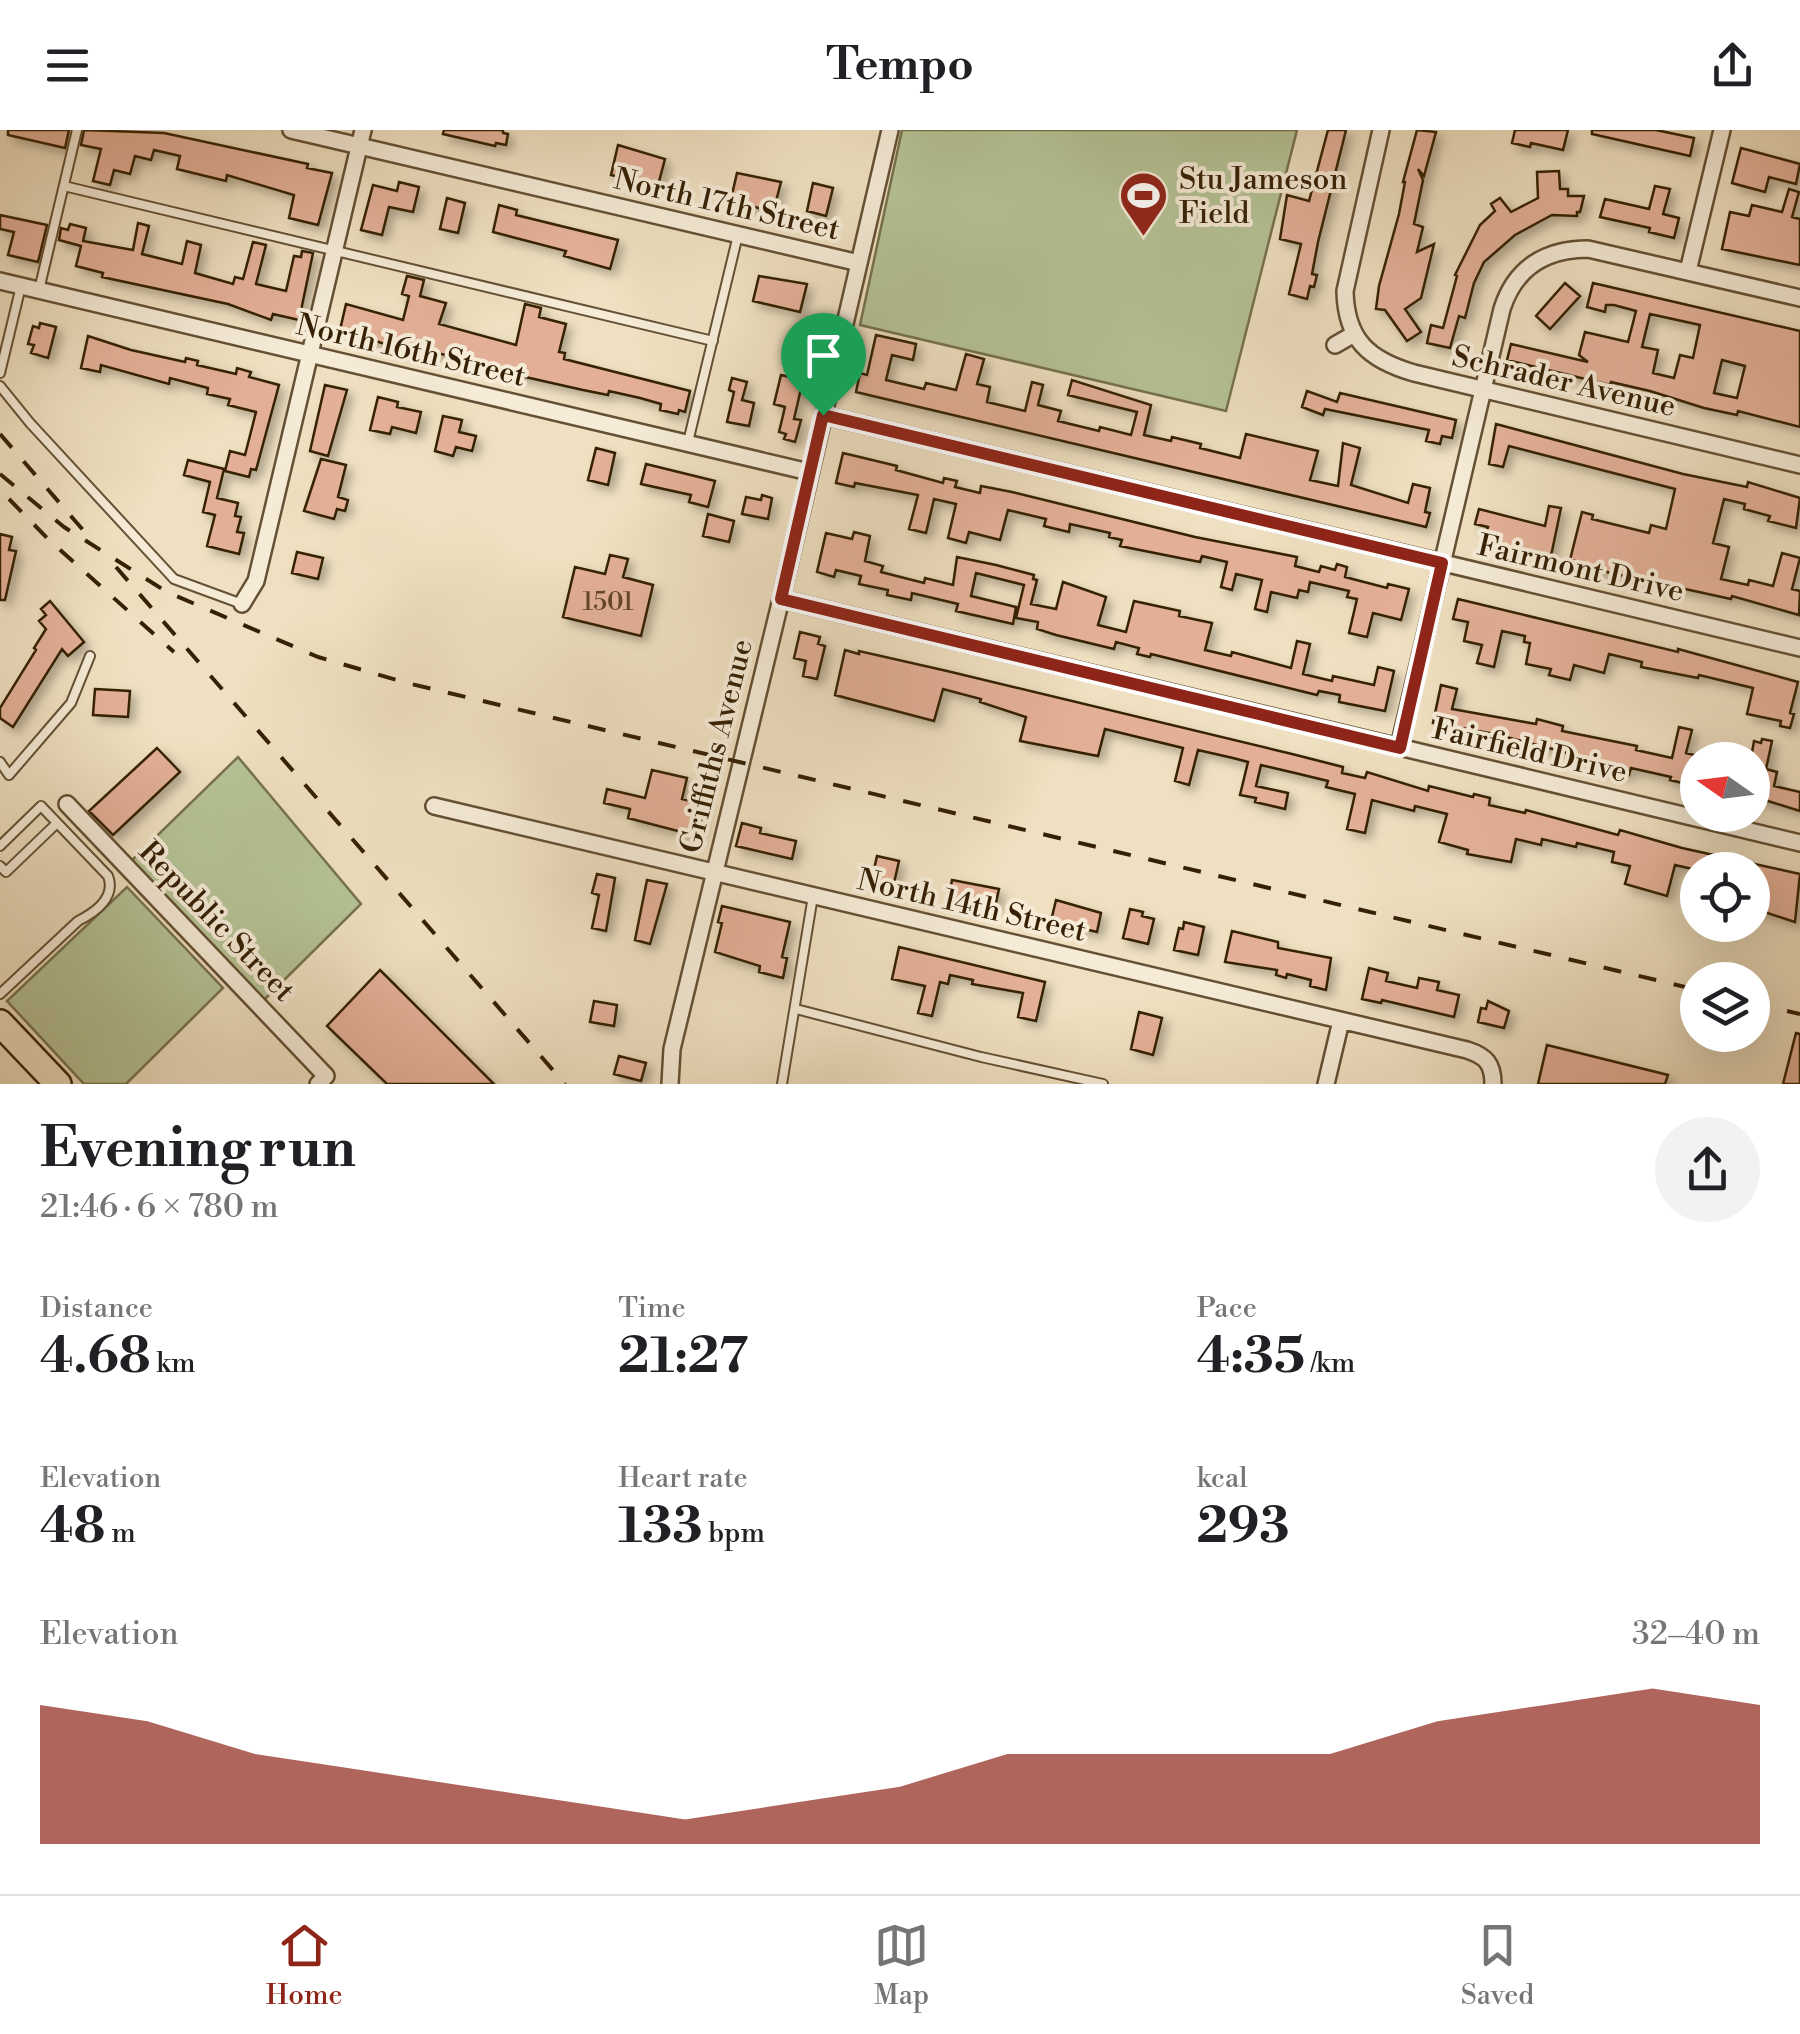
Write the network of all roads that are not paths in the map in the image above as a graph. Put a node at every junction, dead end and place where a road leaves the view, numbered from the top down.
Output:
1 (77, 130) edge
2 (291, 130) edge
3 (890, 130) edge
4 (1380, 130) edge
5 (1722, 130) edge
6 (361, 138) edge
7 (64, 186) junction
8 (738, 234) junction
9 (333, 250) junction
10 (859, 264) junction
11 (1688, 271) junction
12 (0, 281) edge
13 (21, 286) junction
14 (40, 290) junction
15 (1800, 298) edge
16 (1354, 334) junction
17 (714, 340) junction
18 (1335, 345) dead end
19 (309, 354) junction
20 (0, 373) edge
21 (0, 386) edge
22 (1483, 389) junction
23 (823, 415) junction
24 (688, 442) junction
25 (1800, 464) edge
26 (810, 472) junction
27 (1442, 563) junction
28 (781, 599) junction
29 (242, 604) joint
30 (1800, 648) edge
31 (90, 656) dead end
32 (1400, 748) junction
33 (0, 762) edge
34 (67, 804) dead end
35 (434, 806) dead end
36 (57, 822) junction
37 (1800, 843) edge
38 (0, 846) edge
39 (0, 866) edge
40 (714, 871) junction
41 (814, 895) junction
42 (0, 994) edge
43 (796, 1008) junction
44 (1341, 1021) junction
45 (5, 1036) edge
46 (322, 1080) edge
47 (58, 1084) edge
48 (670, 1084) edge
49 (782, 1084) edge
50 (1104, 1084) edge
51 (1326, 1084) edge
52 (1494, 1084) edge

1 - 7 lane
2 - 6 street, North 17th Street
3 - 10 street, Griffiths Avenue
4 - 16 street, Schrader Avenue
5 - 11 street
6 - 8 street, North 17th Street
6 - 9 street
7 - 9 lane
7 - 14 lane
8 - 10 street, North 17th Street
8 - 17 lane
9 - 17 lane
9 - 19 street
10 - 23 street, Griffiths Avenue
11 - 15 street
11 - 22 street
12 - 13 street, North 16th Street
13 - 14 street, North 16th Street
13 - 20 lane
14 - 19 street, North 16th Street
16 - 18 street
16 - 22 street, Schrader Avenue
17 - 24 lane
19 - 24 street, North 16th Street
19 - 29 street
21 - 29 lane
22 - 25 street, Schrader Avenue
22 - 27 street
23 - 26 street, Griffiths Avenue
23 - 27 street, Fairmont Drive
24 - 26 street, North 16th Street
26 - 28 street, Griffiths Avenue
27 - 30 street, Fairmont Drive
27 - 32 street
28 - 32 street, Fairfield Drive
28 - 40 street, Griffiths Avenue
31 - 33 lane
32 - 37 street, Fairfield Drive
34 - 46 street, Republic Street
35 - 40 street, North 14th Street
36 - 38 lane
36 - 39 lane
36 - 42 lane
40 - 41 street, North 14th Street
40 - 48 street, Griffiths Avenue
41 - 43 lane
41 - 44 street, North 14th Street
43 - 49 lane
43 - 50 lane
44 - 51 street
44 - 52 street, North 14th Street
45 - 47 main road

